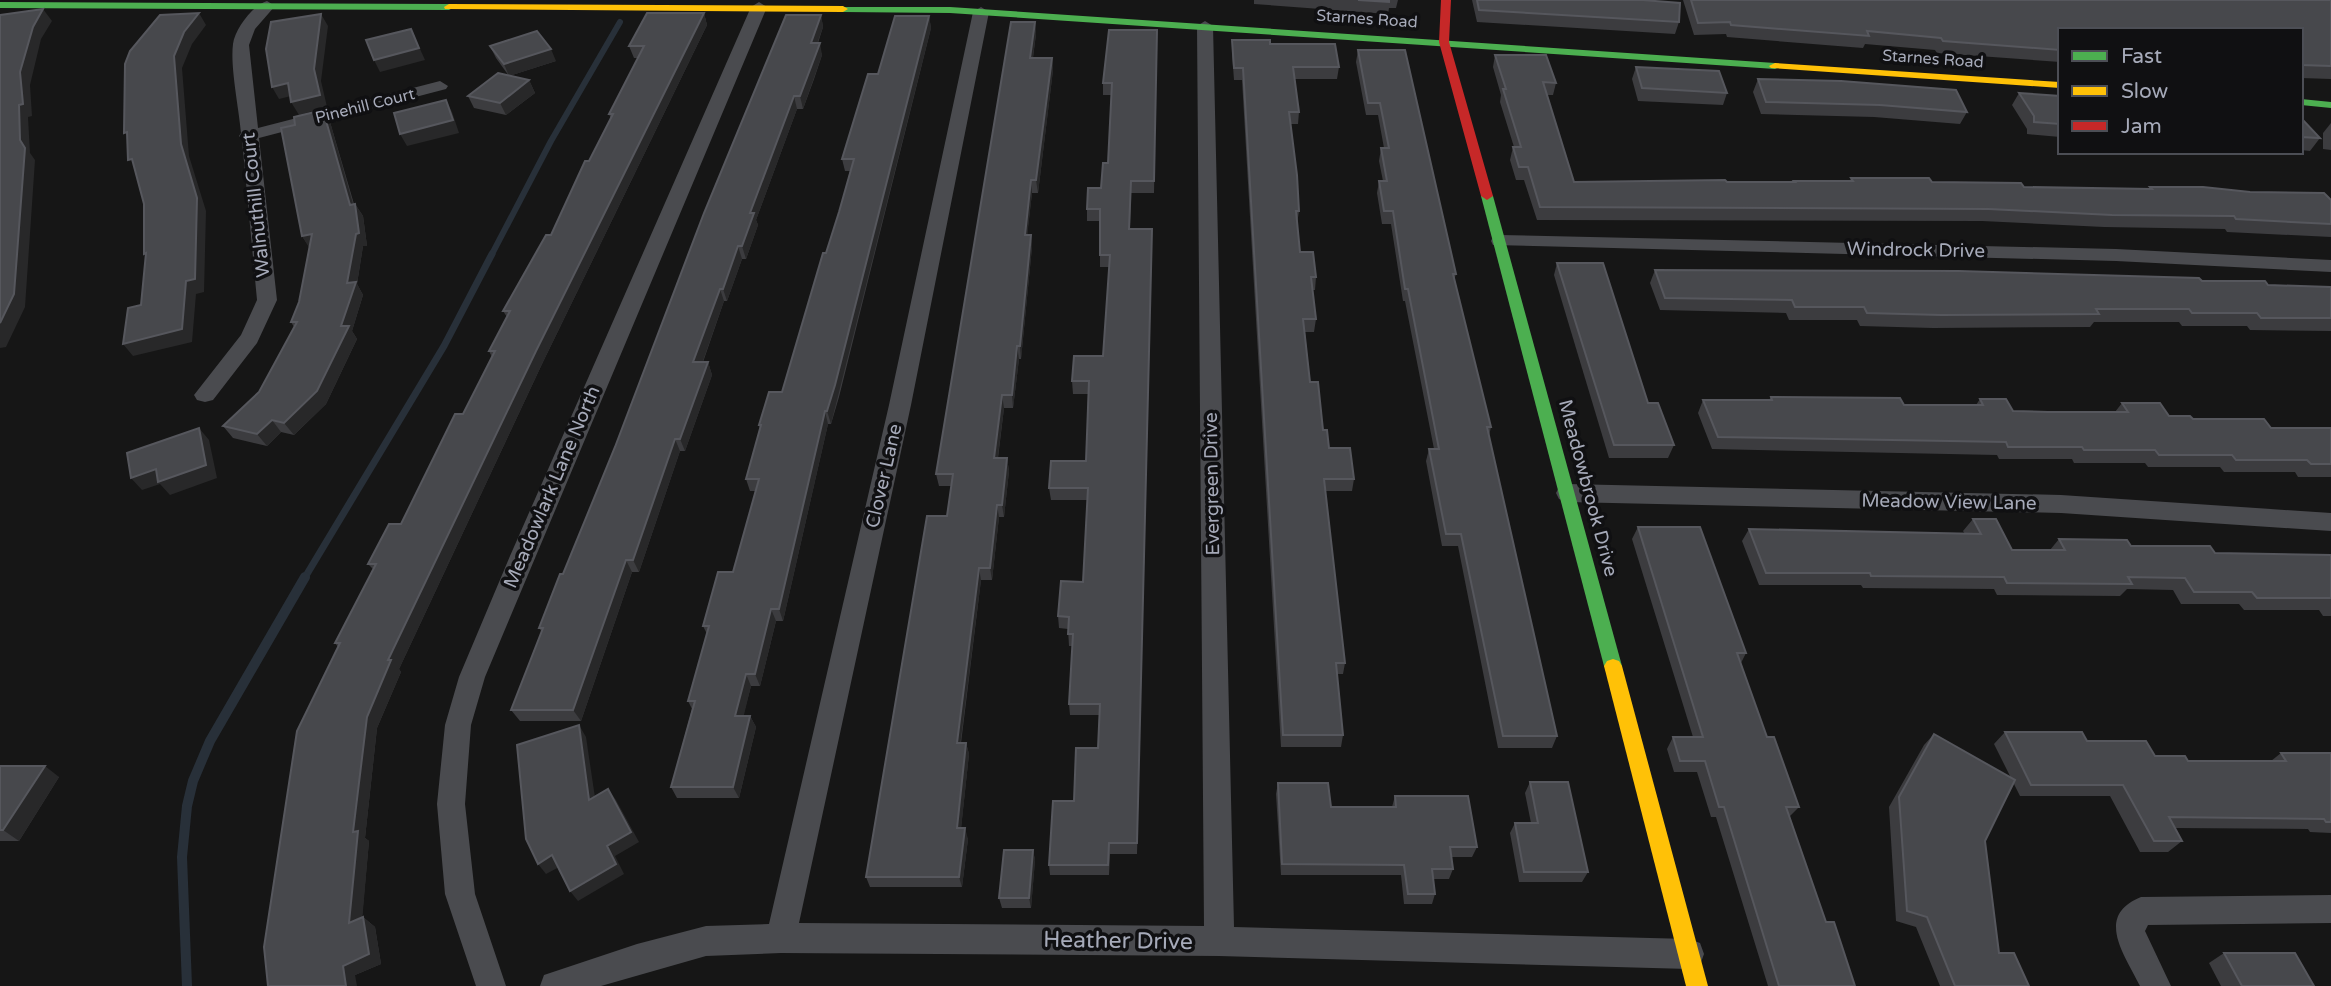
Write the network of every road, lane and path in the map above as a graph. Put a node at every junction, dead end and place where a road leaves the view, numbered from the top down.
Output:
1 (1446, 0) edge
2 (556, 3) edge
3 (0, 5) edge
4 (267, 6) junction
5 (759, 7) junction
6 (981, 12) junction
7 (1205, 26) junction
8 (1444, 42) junction
9 (2058, 85) edge
10 (440, 86) dead end
11 (2303, 102) edge
12 (2331, 105) edge
13 (248, 136) junction
14 (1500, 240) junction
15 (2331, 267) edge
16 (205, 395) dead end
17 (1567, 493) junction
18 (2331, 522) edge
19 (2331, 909) edge
20 (2130, 923) joint
21 (781, 937) junction
22 (1219, 942) junction
23 (1689, 954) junction
24 (491, 986) edge
25 (555, 986) edge
26 (1697, 986) edge
27 (2156, 986) edge

1 - 8 main road, Meadowbrook Drive
2 - 4 main road, Starnes Road
2 - 5 main road, Starnes Road
3 - 4 main road, Starnes Road
4 - 13 street, Walnuthill Court
5 - 6 main road, Starnes Road
5 - 24 street, Meadowlark Lane North
6 - 7 main road, Starnes Road
6 - 21 street, Clover Lane
7 - 8 main road, Starnes Road
7 - 22 street, Evergreen Drive
8 - 9 main road, Starnes Road
8 - 14 main road, Meadowbrook Drive
10 - 13 street, Pinehill Court
11 - 12 main road
13 - 16 street, Walnuthill Court
14 - 15 street, Windrock Drive
14 - 17 main road, Meadowbrook Drive
17 - 18 street, Meadow View Lane
17 - 23 main road, Meadowbrook Drive
19 - 20 street
20 - 27 street
21 - 22 street, Heather Drive
21 - 25 street, Heather Drive
22 - 23 street, Heather Drive
23 - 26 main road, Meadowbrook Drive

